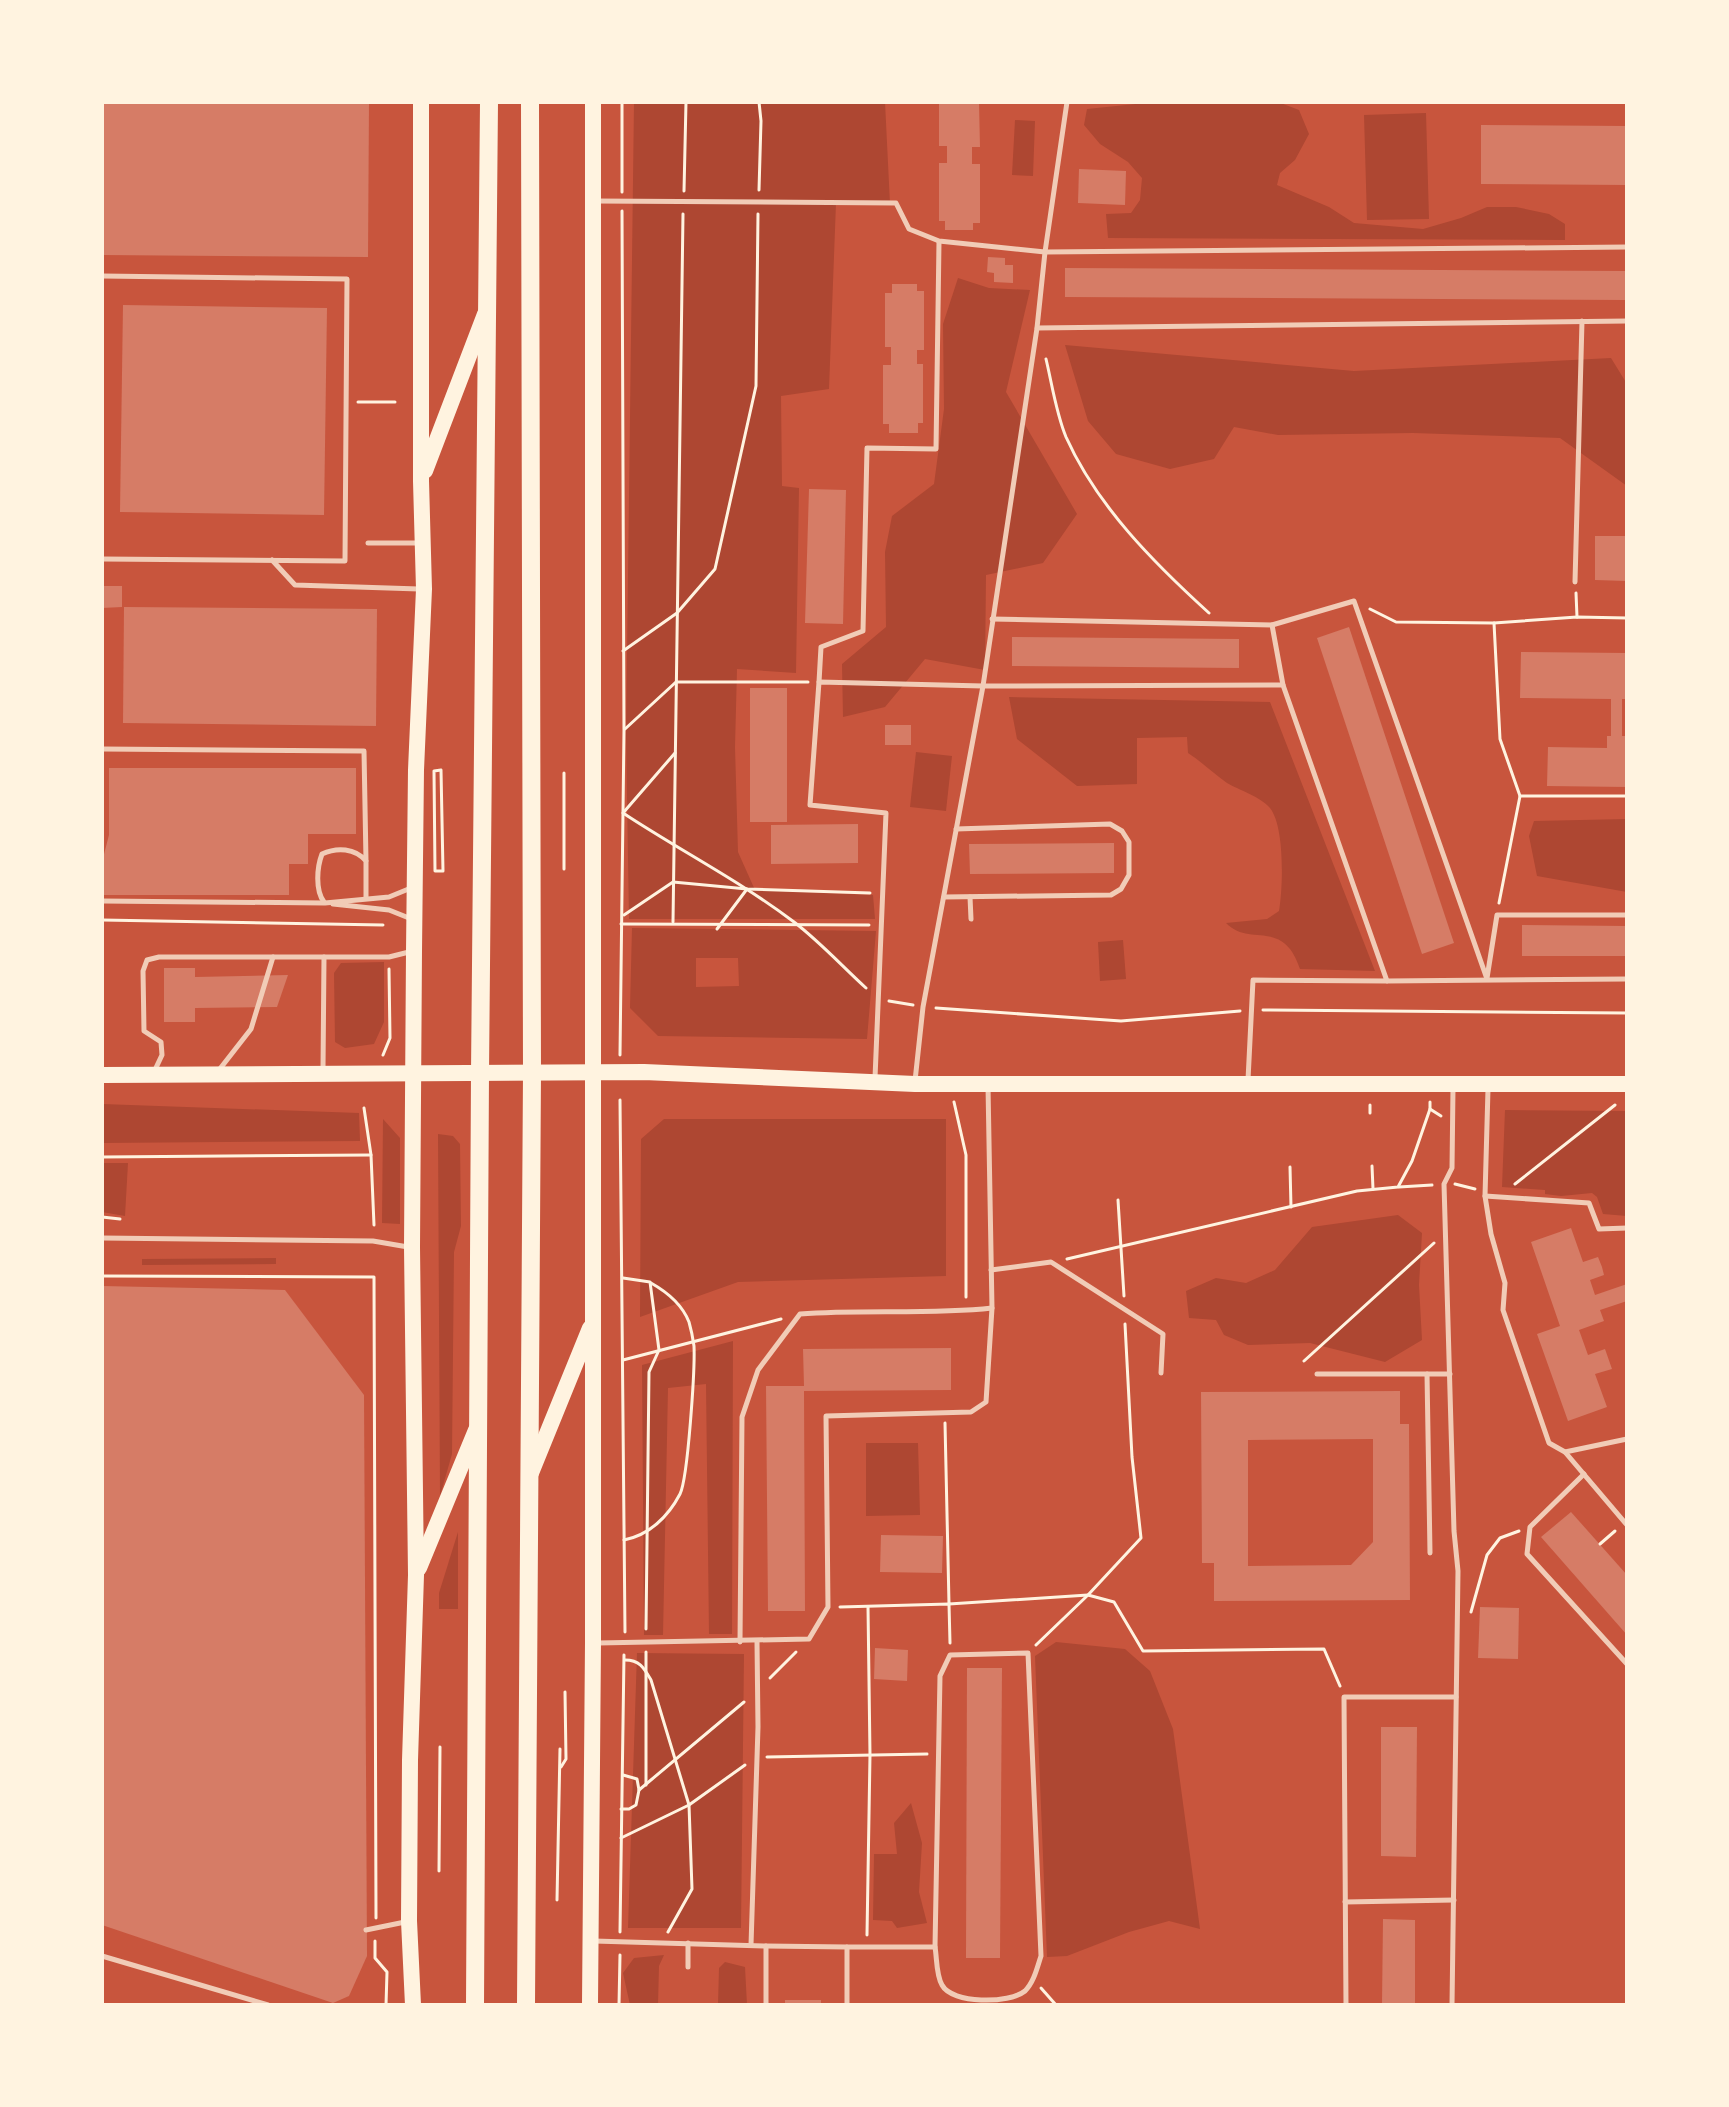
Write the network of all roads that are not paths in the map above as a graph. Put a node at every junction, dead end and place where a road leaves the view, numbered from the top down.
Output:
1 (421, 102) edge
2 (489, 102) edge
3 (530, 102) edge
4 (593, 102) edge
5 (1067, 102) edge
6 (592, 201) junction
7 (939, 241) junction
8 (1627, 247) edge
9 (1045, 252) junction
10 (102, 276) edge
11 (489, 305) junction
12 (1582, 321) junction
13 (1627, 321) edge
14 (1037, 328) junction
15 (421, 481) junction
16 (368, 543) dead end
17 (423, 543) junction
18 (102, 559) edge
19 (272, 560) junction
20 (1575, 582) road end
21 (424, 589) junction
22 (992, 619) junction
23 (1272, 625) junction
24 (819, 682) junction
25 (1283, 685) junction
26 (983, 686) junction
27 (102, 749) edge
28 (956, 829) junction
29 (366, 861) junction
30 (415, 887) junction
31 (944, 897) junction
32 (970, 897) junction
33 (366, 898) junction
34 (102, 901) edge
35 (325, 903) junction
36 (1627, 915) edge
37 (971, 919) dead end
38 (414, 920) junction
39 (414, 951) junction
40 (273, 957) junction
41 (324, 957) junction
42 (1487, 979) junction
43 (1627, 979) edge
44 (1387, 981) junction
45 (591, 1072) junction
46 (480, 1073) junction
47 (532, 1073) junction
48 (152, 1074) junction
49 (323, 1074) junction
50 (102, 1075) edge
51 (215, 1075) junction
52 (414, 1075) junction
53 (875, 1083) junction
54 (988, 1083) junction
55 (915, 1084) junction
56 (1453, 1084) junction
57 (1488, 1084) junction
58 (1627, 1084) edge
59 (1247, 1085) junction
60 (1485, 1196) junction
61 (1627, 1228) edge
62 (102, 1238) edge
63 (412, 1247) junction
64 (991, 1270) junction
65 (992, 1308) junction
66 (592, 1322) junction
67 (1161, 1373) dead end
68 (1317, 1374) dead end
69 (1427, 1374) junction
70 (1450, 1374) junction
71 (478, 1425) junction
72 (1627, 1439) edge
73 (1565, 1452) junction
74 (1584, 1474) junction
75 (529, 1478) junction
76 (1626, 1524) edge
77 (1430, 1553) dead end
78 (416, 1575) junction
79 (740, 1642) junction
80 (757, 1642) junction
81 (593, 1643) junction
82 (1627, 1664) edge
83 (1456, 1697) junction
84 (1454, 1900) junction
85 (1345, 1902) junction
86 (409, 1921) junction
87 (366, 1930) dead end
88 (591, 1940) junction
89 (688, 1943) junction
90 (751, 1945) junction
91 (766, 1946) junction
92 (847, 1947) junction
93 (935, 1947) junction
94 (102, 1956) edge
95 (688, 1967) dead end
96 (268, 2005) edge
97 (413, 2005) edge
98 (475, 2005) edge
99 (526, 2005) edge
100 (590, 2005) edge
101 (766, 2005) edge
102 (847, 2005) edge
103 (1346, 2005) edge
104 (1452, 2005) edge

1 - 15 main road
2 - 11 main road
3 - 47 main road
4 - 6 main road
5 - 9 lane
6 - 7 lane
6 - 45 main road
7 - 9 lane
7 - 24 lane
8 - 9 lane
9 - 14 lane
10 - 19 lane
11 - 15 main road
11 - 46 main road
12 - 13 lane
12 - 14 lane
12 - 20 lane
14 - 22 lane
15 - 17 main road
16 - 17 lane
17 - 21 main road
18 - 19 lane
19 - 21 lane
21 - 30 main road
22 - 23 lane
22 - 26 lane
23 - 25 lane
23 - 42 lane
24 - 26 lane
24 - 53 lane
25 - 26 lane
25 - 44 lane
26 - 28 lane
27 - 29 lane
28 - 31 lane
28 - 32 lane
29 - 33 lane
29 - 35 lane
30 - 33 lane
30 - 38 main road
31 - 32 lane
31 - 55 lane
32 - 37 lane
33 - 35 lane
34 - 35 lane
35 - 38 lane
36 - 42 lane
38 - 39 main road
39 - 41 lane
39 - 52 main road
40 - 41 lane
40 - 48 lane
40 - 51 lane
41 - 49 lane
42 - 43 lane
42 - 44 lane
44 - 59 lane
45 - 47 main road
45 - 53 main road
45 - 66 main road
46 - 47 main road
46 - 52 main road
46 - 71 main road
47 - 75 main road
48 - 50 main road
48 - 51 main road
49 - 51 main road
49 - 52 main road
52 - 63 main road
53 - 55 main road
54 - 55 main road
54 - 59 main road
54 - 64 lane
56 - 57 main road
56 - 59 main road
56 - 70 lane
57 - 58 main road
57 - 60 lane
60 - 61 lane
60 - 73 lane
62 - 63 lane
63 - 78 main road
64 - 65 lane
64 - 67 lane
65 - 79 lane
65 - 80 lane
66 - 75 main road
66 - 81 main road
68 - 69 lane
69 - 70 lane
69 - 77 lane
70 - 83 lane
71 - 78 main road
71 - 98 main road
72 - 73 lane
73 - 74 lane
74 - 76 lane
74 - 82 lane
75 - 99 main road
78 - 86 main road
79 - 80 lane
79 - 81 lane
80 - 90 lane
81 - 88 main road
83 - 84 lane
83 - 85 lane
84 - 85 lane
84 - 104 lane
85 - 103 lane
86 - 87 lane
86 - 97 main road
88 - 89 lane
88 - 100 main road
89 - 90 lane
89 - 95 lane
90 - 91 lane
91 - 92 lane
91 - 101 lane
92 - 93 lane
92 - 102 lane
93 - 93 lane
94 - 96 lane

